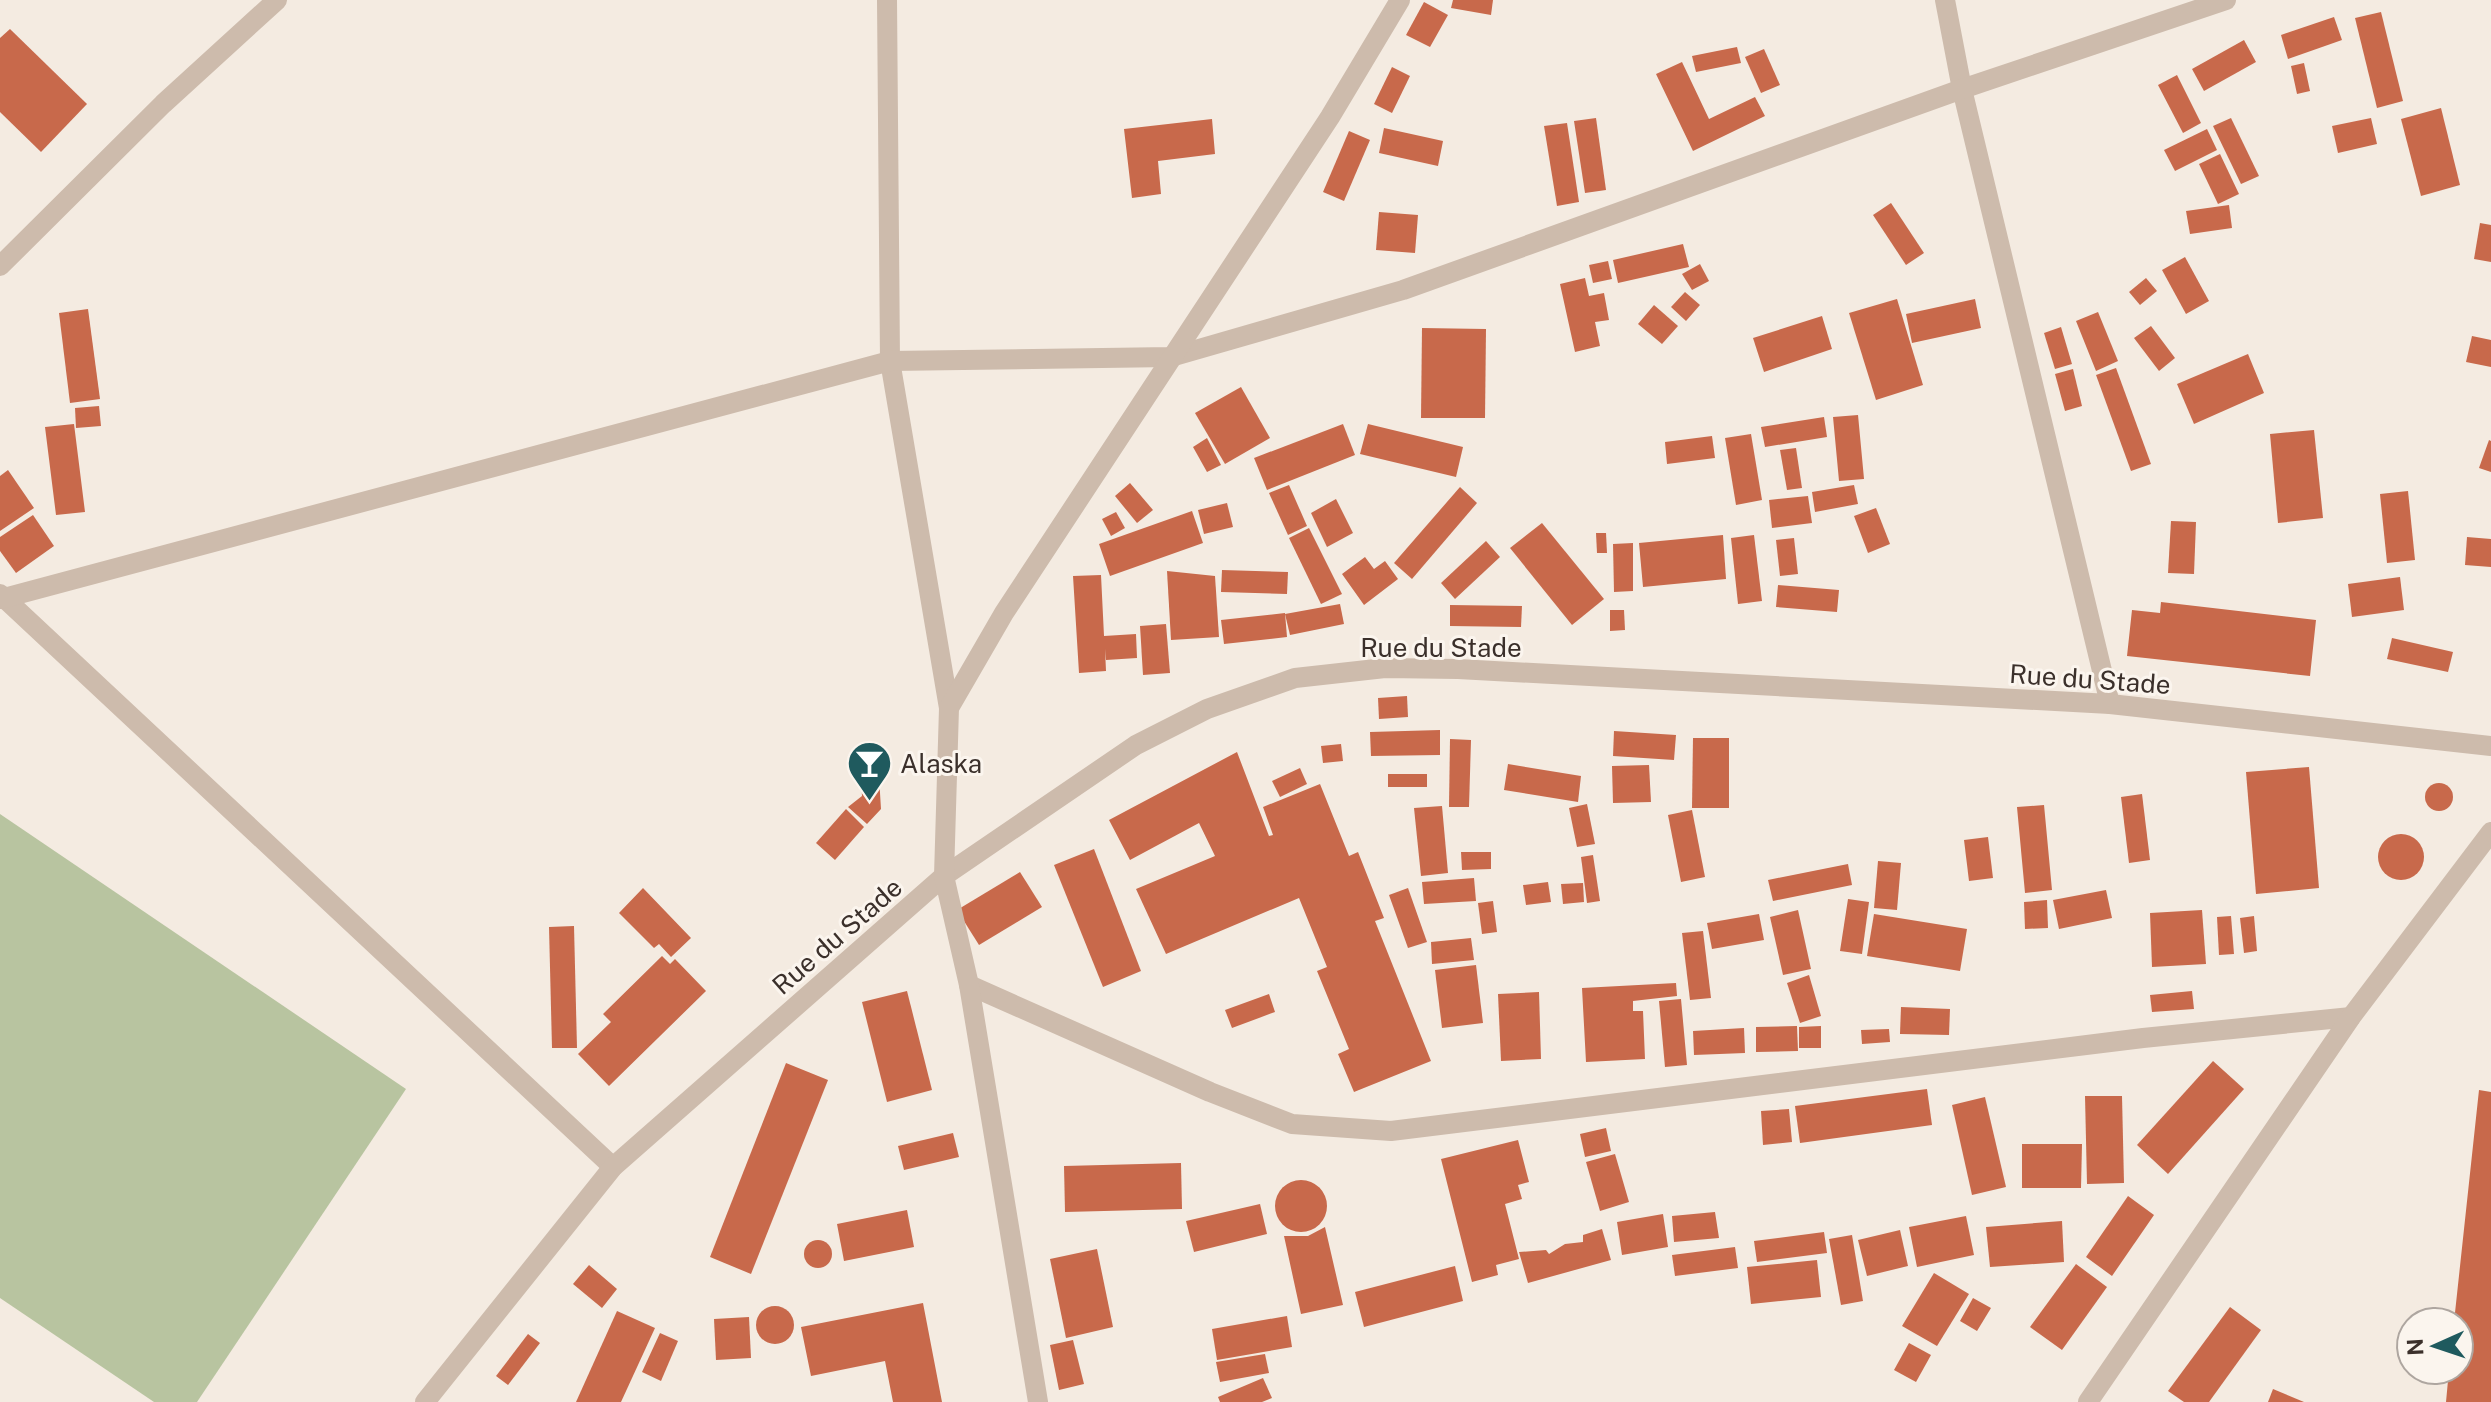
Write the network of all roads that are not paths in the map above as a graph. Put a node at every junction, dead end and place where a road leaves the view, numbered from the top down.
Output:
1 (277, 0) edge
2 (887, 0) edge
3 (1400, 0) edge
4 (1945, 0) edge
5 (2226, 0) edge
6 (1962, 89) junction
7 (0, 266) edge
8 (1171, 357) junction
9 (890, 361) junction
10 (1, 597) edge
11 (2110, 704) junction
12 (949, 708) junction
13 (2491, 746) edge
14 (2491, 832) edge
15 (944, 876) junction
16 (969, 985) junction
17 (2351, 1017) junction
18 (613, 1167) junction
19 (425, 1402) edge
20 (1038, 1402) edge
21 (2088, 1402) edge

1 - 7 street
2 - 9 street
3 - 8 street
4 - 6 street
5 - 6 street
6 - 8 street
6 - 11 street
8 - 9 street
8 - 12 street
9 - 10 street
9 - 12 street
10 - 18 street
11 - 13 street, Rue du Stade
11 - 15 street, Rue du Stade
12 - 15 street
14 - 17 street
15 - 16 street
15 - 18 street, Rue du Stade
16 - 17 street
16 - 20 street
17 - 21 street
18 - 19 street, Rue du Stade

